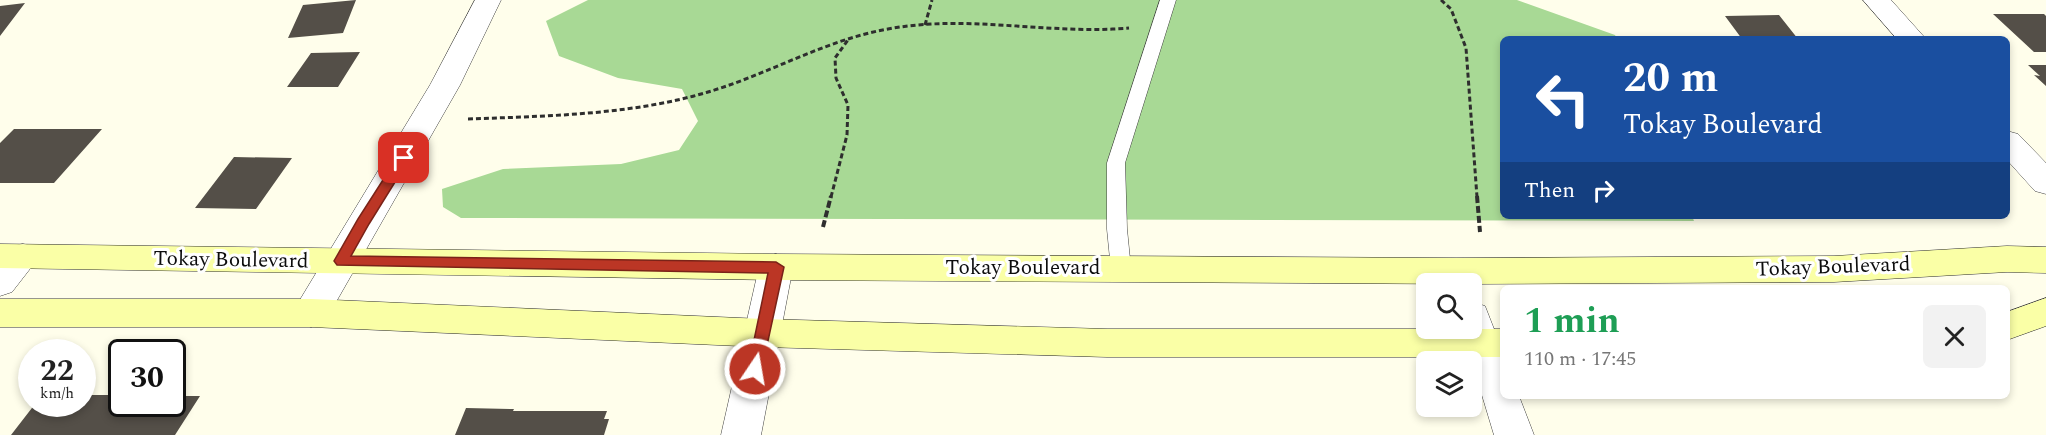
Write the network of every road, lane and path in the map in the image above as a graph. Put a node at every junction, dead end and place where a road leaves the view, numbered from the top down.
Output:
1 (488, 0) edge
2 (932, 0) edge
3 (1168, 0) edge
4 (1441, 0) edge
5 (1876, 0) edge
6 (1160, 24) junction
7 (925, 26) junction
8 (1909, 36) edge
9 (848, 40) junction
10 (468, 119) dead end
11 (2010, 144) edge
12 (2046, 183) edge
13 (823, 227) dead end
14 (1480, 232) dead end
15 (11, 256) edge
16 (2046, 260) edge
17 (342, 261) junction
18 (776, 267) junction
19 (1121, 269) junction
20 (1416, 276) edge
21 (1482, 276) edge
22 (0, 283) edge
23 (2046, 312) edge
24 (0, 313) edge
25 (311, 313) junction
26 (2010, 325) edge
27 (763, 333) junction
28 (1485, 334) edge
29 (1500, 386) edge
30 (1504, 399) edge
31 (741, 435) edge
32 (1514, 435) edge

1 - 17 street
2 - 7 path
3 - 6 lane
4 - 14 path
5 - 8 street
6 - 7 path
6 - 19 lane
7 - 9 path
9 - 10 path
9 - 13 path
11 - 12 street
15 - 17 street, Tokay Boulevard
15 - 22 street
16 - 21 street, Tokay Boulevard
17 - 18 street, Tokay Boulevard
17 - 25 street
18 - 19 street, Tokay Boulevard
18 - 27 street
19 - 20 street, Tokay Boulevard
23 - 26 street
24 - 25 street
25 - 27 street
27 - 28 street
27 - 31 street
28 - 29 street
30 - 32 street

